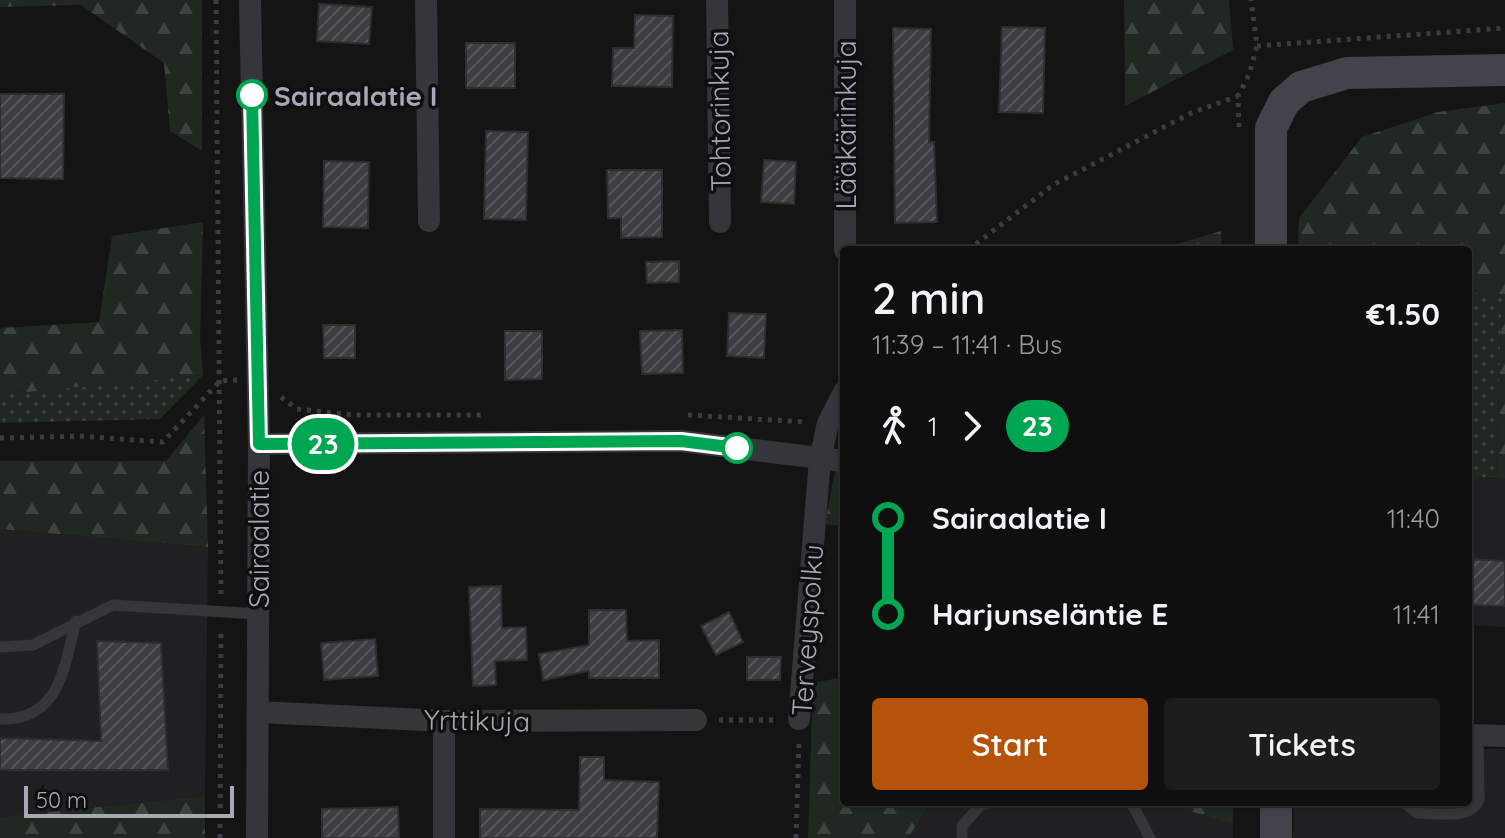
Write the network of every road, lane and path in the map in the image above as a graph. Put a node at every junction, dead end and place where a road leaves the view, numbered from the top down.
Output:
1 (216, 0) edge
2 (250, 0) edge
3 (426, 0) edge
4 (717, 0) edge
5 (845, 0) edge
6 (1251, 0) edge
7 (1505, 28) edge
8 (1257, 46) junction
9 (1505, 70) edge
10 (429, 221) dead end
11 (720, 222) dead end
12 (845, 246) edge
13 (973, 246) edge
14 (1271, 246) edge
15 (257, 379) junction
16 (220, 381) junction
17 (840, 400) edge
18 (494, 415) dead end
19 (681, 415) dead end
20 (828, 423) junction
21 (0, 438) edge
22 (259, 444) junction
23 (820, 459) junction
24 (840, 461) edge
25 (221, 611) junction
26 (258, 614) junction
27 (76, 620) junction
28 (0, 647) edge
29 (258, 712) junction
30 (0, 719) edge
31 (799, 719) junction
32 (696, 720) joint
33 (444, 721) junction
34 (1473, 735) edge
35 (1505, 736) edge
36 (980, 806) edge
37 (1133, 806) edge
38 (1276, 806) edge
39 (1408, 806) edge
40 (220, 838) edge
41 (257, 838) edge
42 (444, 838) edge
43 (796, 838) edge
44 (962, 838) edge
45 (1150, 838) edge
46 (1276, 838) edge

1 - 16 path
2 - 15 street, Sairaalatie
3 - 10 street
4 - 11 street, Tohtorinkuja
5 - 12 street, Lääkärinkuja
6 - 8 path
7 - 8 path
8 - 13 path
9 - 14 street
15 - 16 path
15 - 18 path
15 - 22 street, Sairaalatie
16 - 21 path
16 - 25 path
17 - 20 street
19 - 20 path
20 - 23 street, Terveyspolku
22 - 23 street
22 - 26 street, Sairaalatie
23 - 24 street
23 - 31 street, Terveyspolku
25 - 26 lane
25 - 27 lane
25 - 40 path
26 - 29 street, Sairaalatie
27 - 28 lane
27 - 30 lane
29 - 33 street, Yrttikuja
29 - 41 street, Sairaalatie
31 - 32 path
31 - 43 path, Terveyspolku
32 - 33 street, Yrttikuja
33 - 42 street
34 - 35 street
34 - 39 lane
36 - 44 lane
37 - 45 lane
38 - 46 street

